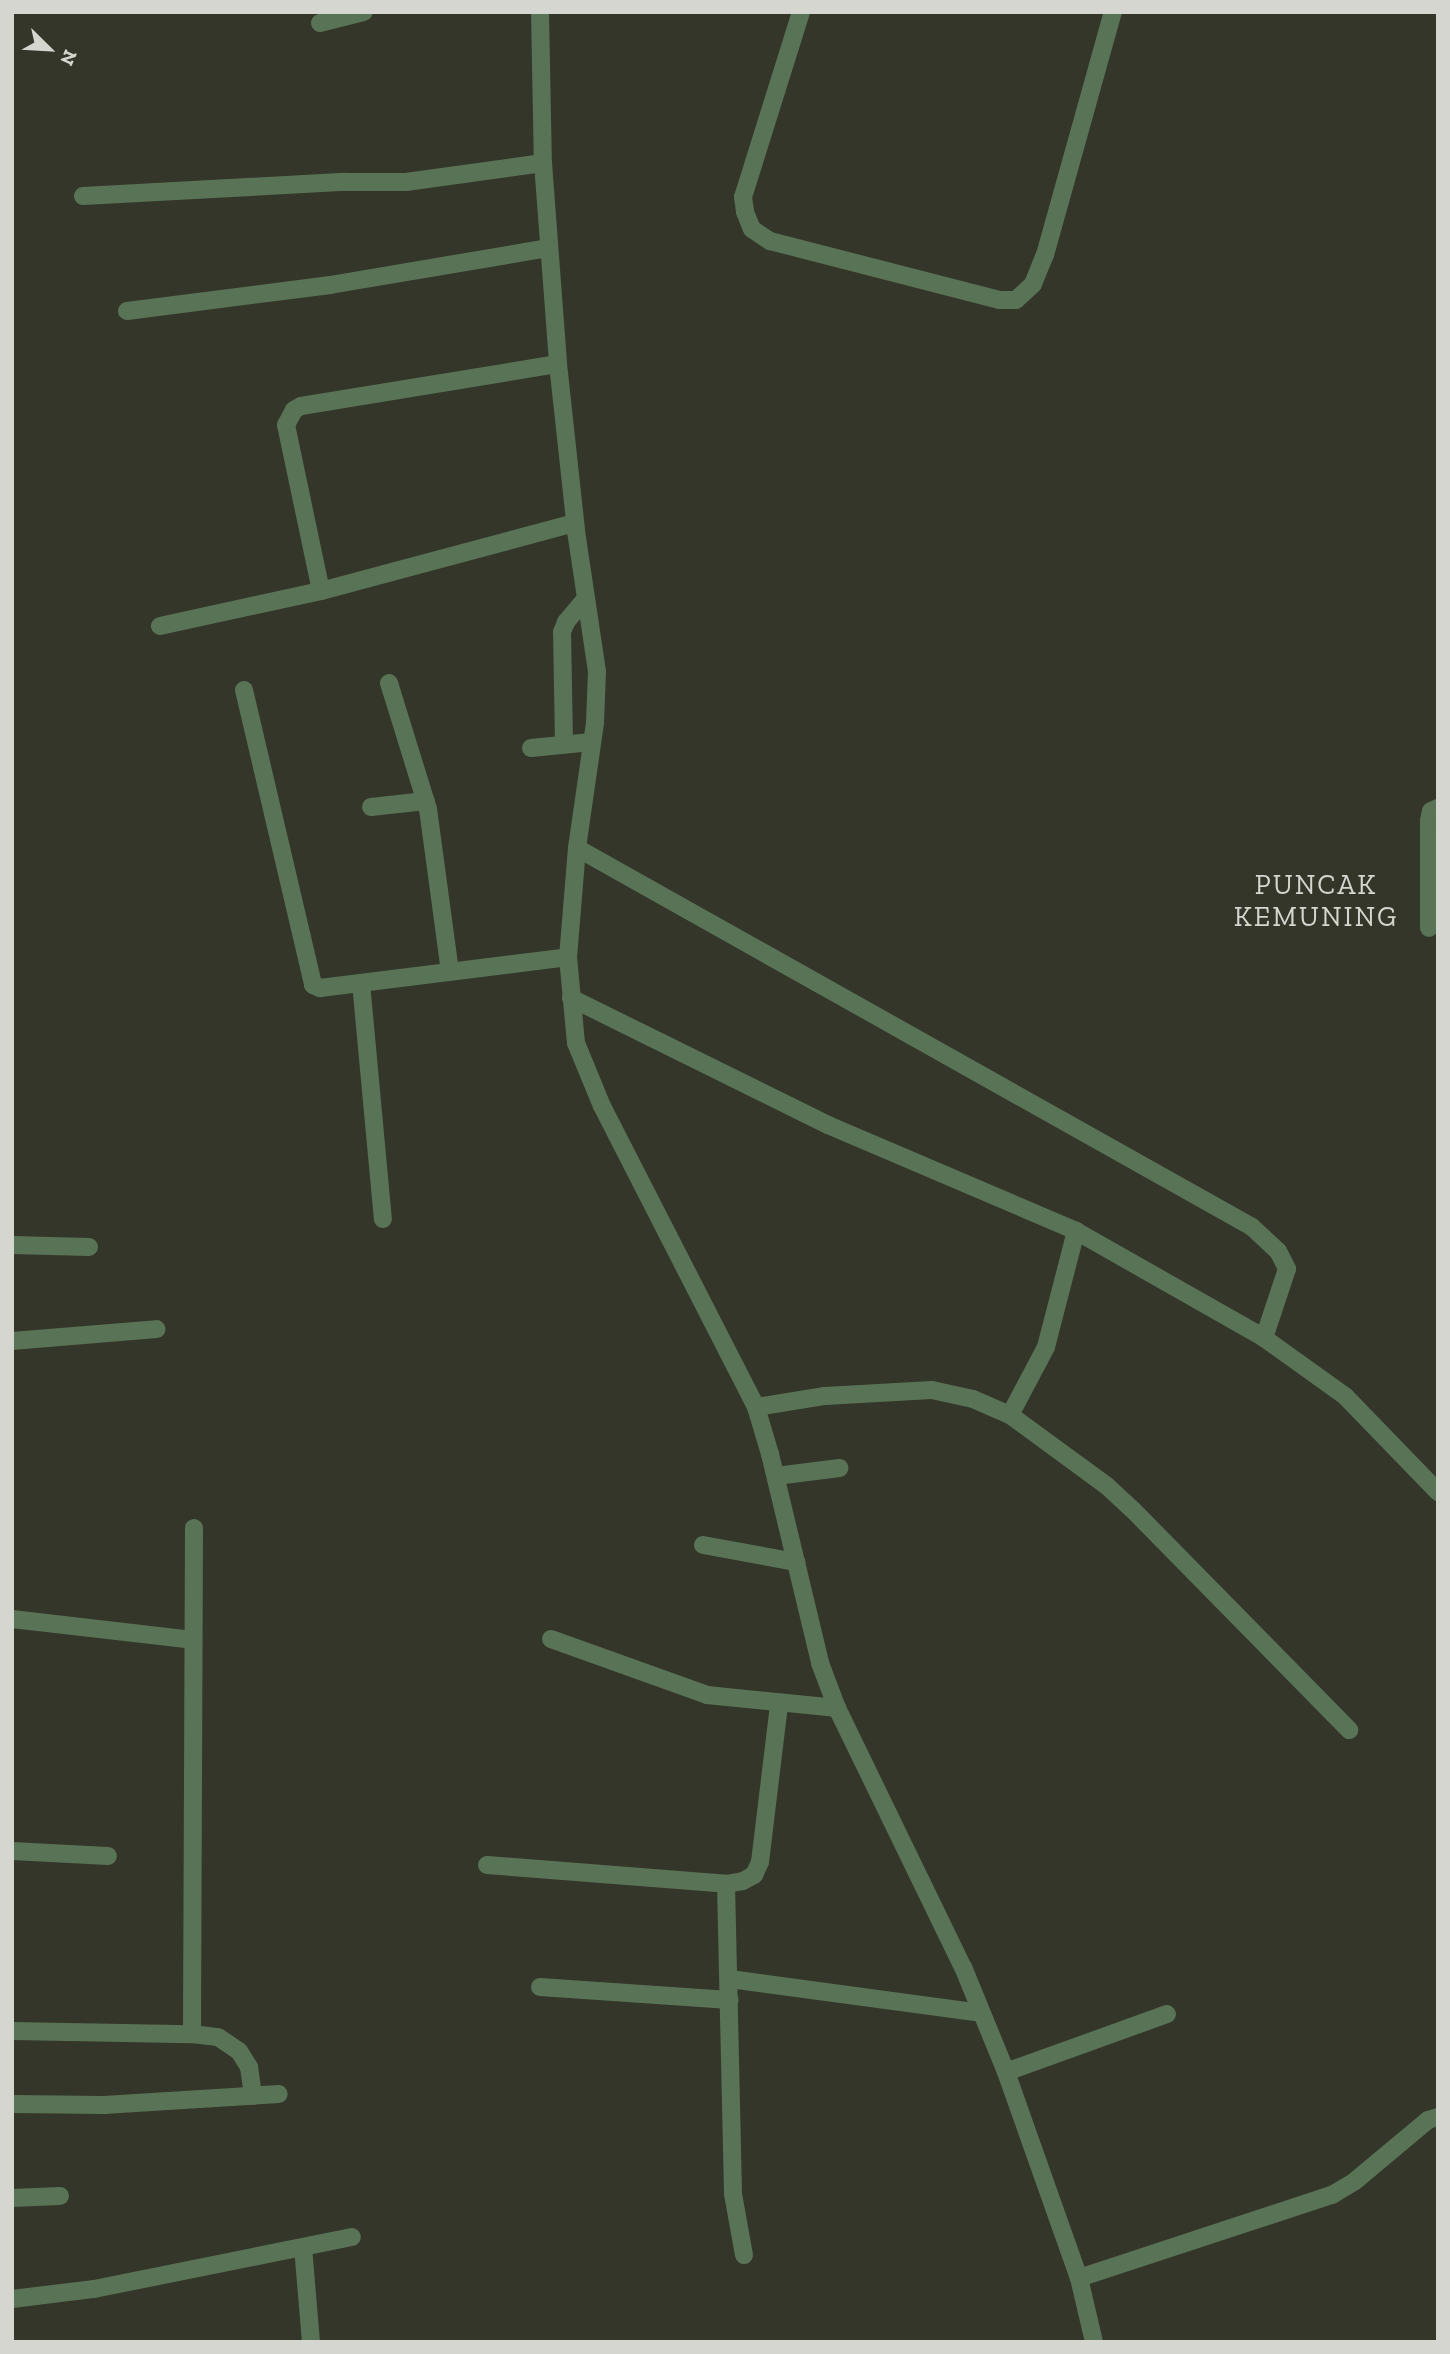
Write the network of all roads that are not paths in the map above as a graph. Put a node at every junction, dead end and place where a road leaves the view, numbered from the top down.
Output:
1 (363, 12) edge
2 (540, 12) edge
3 (802, 12) edge
4 (1113, 12) edge
5 (320, 23) dead end
6 (543, 163) junction
7 (83, 196) dead end
8 (549, 248) junction
9 (127, 311) dead end
10 (558, 364) junction
11 (575, 523) junction
12 (321, 590) junction
13 (586, 598) junction
14 (160, 626) dead end
15 (389, 683) dead end
16 (244, 690) dead end
17 (592, 742) junction
18 (564, 744) junction
19 (531, 748) dead end
20 (426, 801) junction
21 (371, 807) dead end
22 (1438, 808) edge
23 (577, 848) junction
24 (1429, 928) dead end
25 (568, 957) junction
26 (450, 972) junction
27 (361, 983) junction
28 (571, 998) junction
29 (383, 1219) dead end
30 (1076, 1231) junction
31 (12, 1245) edge
32 (89, 1247) dead end
33 (157, 1329) dead end
34 (1264, 1338) junction
35 (12, 1340) edge
36 (756, 1408) junction
37 (1010, 1415) junction
38 (839, 1468) dead end
39 (776, 1476) junction
40 (1438, 1492) edge
41 (194, 1528) dead end
42 (703, 1545) dead end
43 (796, 1562) junction
44 (12, 1619) edge
45 (551, 1639) dead end
46 (193, 1640) junction
47 (779, 1704) junction
48 (837, 1708) junction
49 (1349, 1730) dead end
50 (12, 1851) edge
51 (108, 1856) dead end
52 (487, 1865) dead end
53 (726, 1884) junction
54 (730, 1979) junction
55 (540, 1987) dead end
56 (730, 2000) junction
57 (981, 2014) junction
58 (1167, 2014) dead end
59 (12, 2031) edge
60 (192, 2034) junction
61 (1006, 2072) junction
62 (279, 2094) dead end
63 (253, 2096) junction
64 (12, 2104) edge
65 (1438, 2117) edge
66 (60, 2196) dead end
67 (12, 2198) edge
68 (352, 2237) dead end
69 (303, 2246) junction
70 (744, 2255) dead end
71 (1079, 2278) junction
72 (12, 2299) edge
73 (311, 2342) edge
74 (1094, 2342) edge

1 - 5 street
2 - 6 street
3 - 4 street
6 - 7 street
6 - 8 street
8 - 9 street
8 - 10 street
10 - 11 street
10 - 12 street
11 - 12 street
11 - 13 street
12 - 14 street
13 - 17 street
13 - 18 street
15 - 20 street
16 - 27 street
17 - 18 street
17 - 23 street
18 - 19 street
20 - 21 street
20 - 26 street
22 - 24 street
23 - 25 street
23 - 34 street
25 - 26 street
25 - 28 street
26 - 27 street
27 - 29 street
28 - 30 street
28 - 36 street
30 - 34 street
30 - 37 street
31 - 32 street
33 - 35 street
34 - 40 street
36 - 37 street
36 - 39 street
37 - 49 street
38 - 39 street
39 - 43 street
41 - 46 street
42 - 43 street
43 - 48 street
44 - 46 street
45 - 47 street
46 - 60 street
47 - 48 street
47 - 53 street
48 - 57 street
50 - 51 street
52 - 53 street
53 - 54 street
54 - 56 street
54 - 57 street
55 - 56 street
56 - 70 street
57 - 61 street
58 - 61 street
59 - 60 street
60 - 63 street
61 - 71 street
62 - 63 street
63 - 64 street
65 - 71 street
66 - 67 street
68 - 69 street
69 - 72 street
69 - 73 street
71 - 74 street

